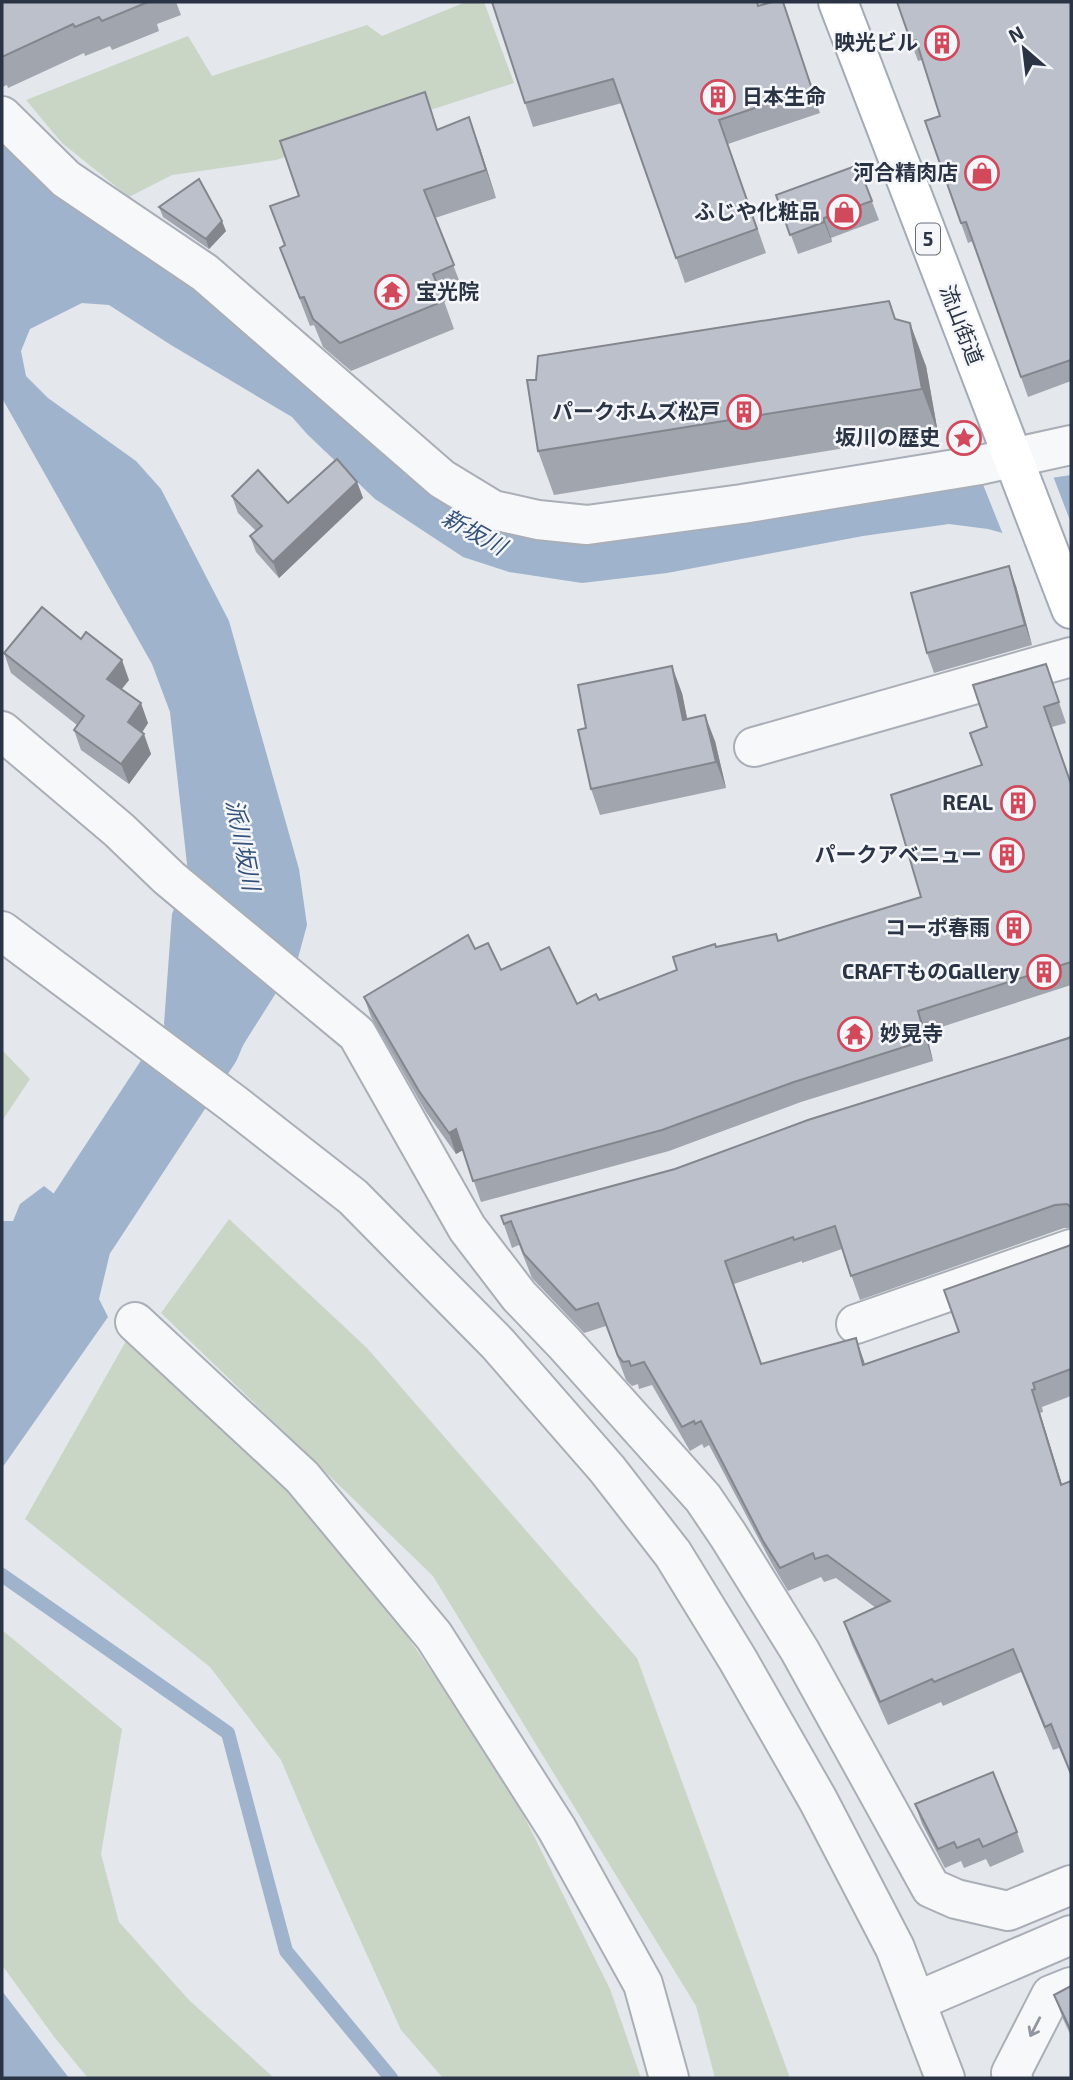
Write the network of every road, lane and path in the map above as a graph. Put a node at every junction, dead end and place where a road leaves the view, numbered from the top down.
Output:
1 (838, 2) edge
2 (2, 116) edge
3 (1071, 445) edge
4 (1015, 466) junction
5 (1071, 609) edge
6 (1071, 657) edge
7 (2, 732) edge
8 (754, 747) dead end
9 (2, 931) edge
10 (506, 1217) edge
11 (467, 1228) junction
12 (1071, 1250) edge
13 (135, 1322) dead end
14 (856, 1324) dead end
15 (1071, 1885) edge
16 (1071, 1935) edge
17 (1071, 1987) edge
18 (917, 2001) junction
19 (668, 2078) edge
20 (945, 2078) edge
21 (1013, 2078) edge

1 - 4 main road, 流山街道 / 5
2 - 4 street
3 - 4 street
4 - 5 main road, 流山街道 / 5
6 - 8 street
7 - 11 street
9 - 18 street
10 - 11 street
11 - 15 street
12 - 14 street
13 - 19 street
16 - 18 street
17 -> 21 street
18 - 20 street

